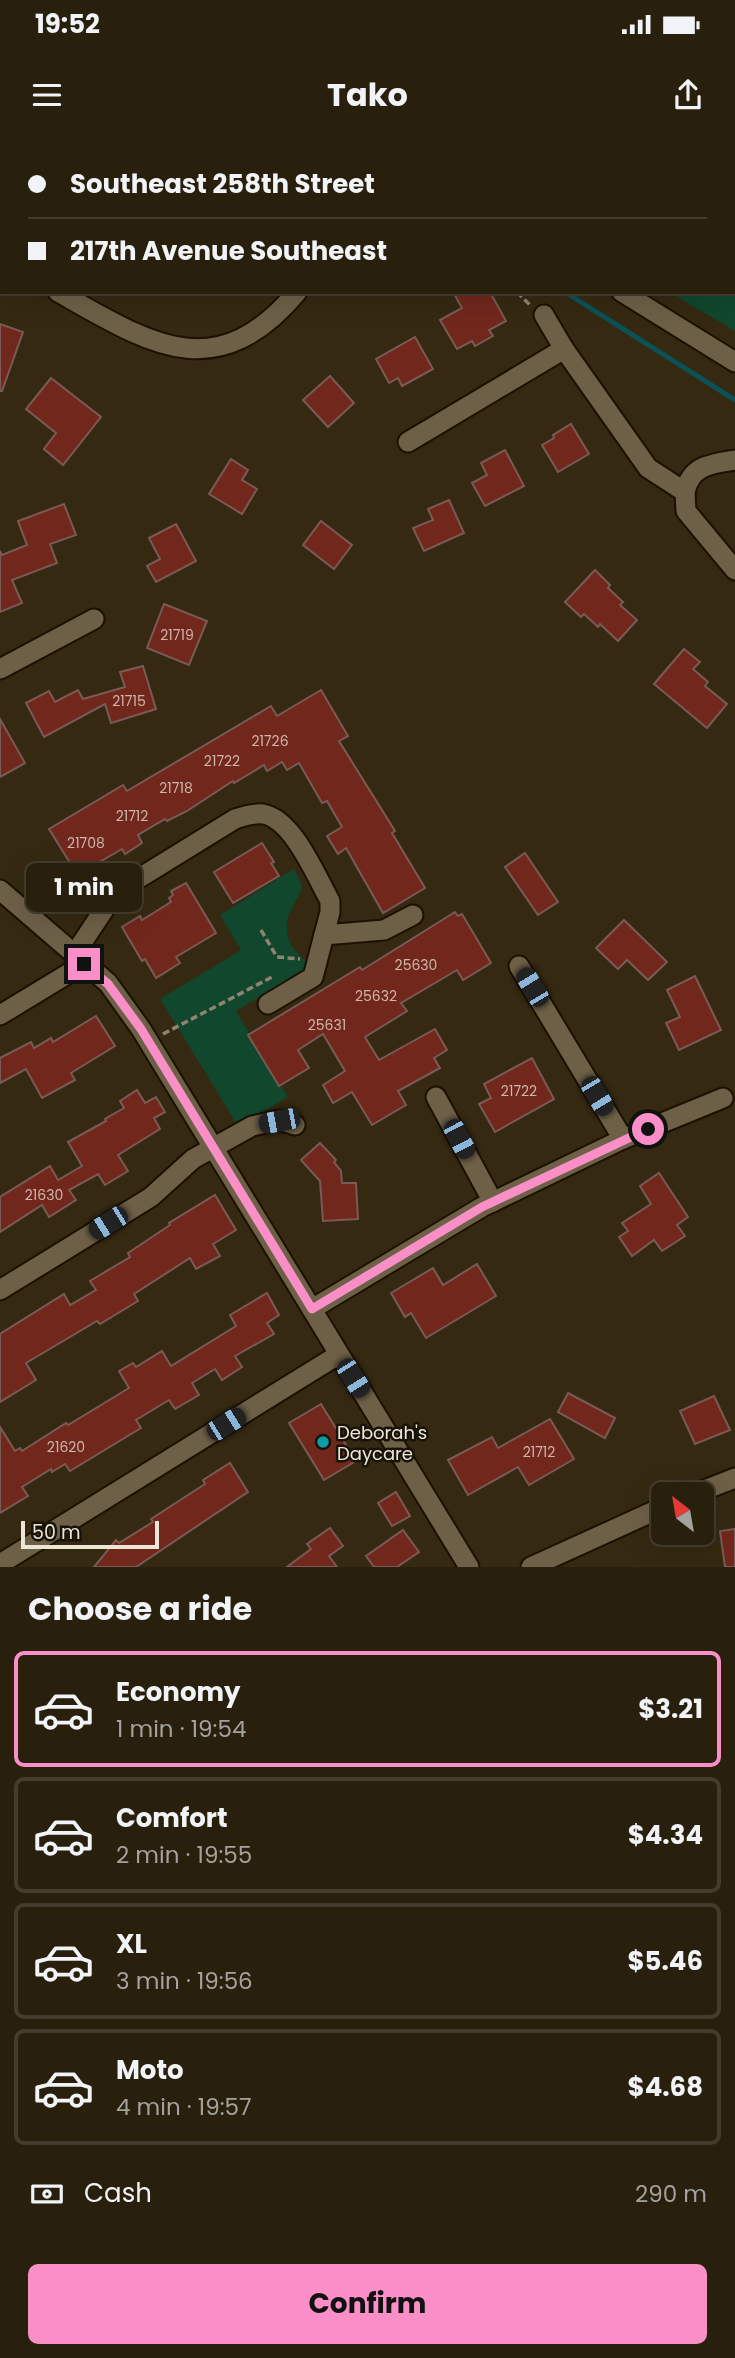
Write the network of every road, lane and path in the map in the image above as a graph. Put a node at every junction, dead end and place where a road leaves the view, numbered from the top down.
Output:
1 (62, 294) edge
2 (295, 294) edge
3 (625, 294) edge
4 (544, 316) dead end
5 (565, 349) junction
6 (735, 362) edge
7 (408, 442) dead end
8 (735, 460) edge
9 (685, 492) junction
10 (735, 570) edge
11 (94, 619) dead end
12 (0, 669) edge
13 (0, 890) edge
14 (413, 915) dead end
15 (261, 930) dead end
16 (324, 935) junction
17 (79, 960) junction
18 (293, 966) dead end
19 (519, 966) dead end
20 (284, 971) dead end
21 (268, 1004) dead end
22 (0, 1016) edge
23 (149, 1042) junction
24 (436, 1097) dead end
25 (723, 1098) dead end
26 (296, 1125) dead end
27 (623, 1139) junction
28 (214, 1148) junction
29 (493, 1202) junction
30 (0, 1290) edge
31 (312, 1309) junction
32 (338, 1355) junction
33 (735, 1478) edge
34 (714, 1486) edge
35 (651, 1512) edge
36 (0, 1564) edge
37 (469, 1567) edge
38 (531, 1567) edge

1 - 2 street
3 - 6 street
4 - 5 street
5 - 7 street
5 - 9 street
8 - 9 street
9 - 10 street
11 - 12 street
13 - 17 street
14 - 16 street
15 - 18 path
16 - 17 street
16 - 21 street
17 - 22 street
17 - 23 street
19 - 27 street
20 - 23 path
23 - 28 street
24 - 29 street
25 - 27 street
26 - 28 street
27 - 29 street
28 - 30 street
28 - 31 street
29 - 31 street
31 - 32 street
32 - 36 street
32 - 37 street
33 - 34 street
35 - 38 street

